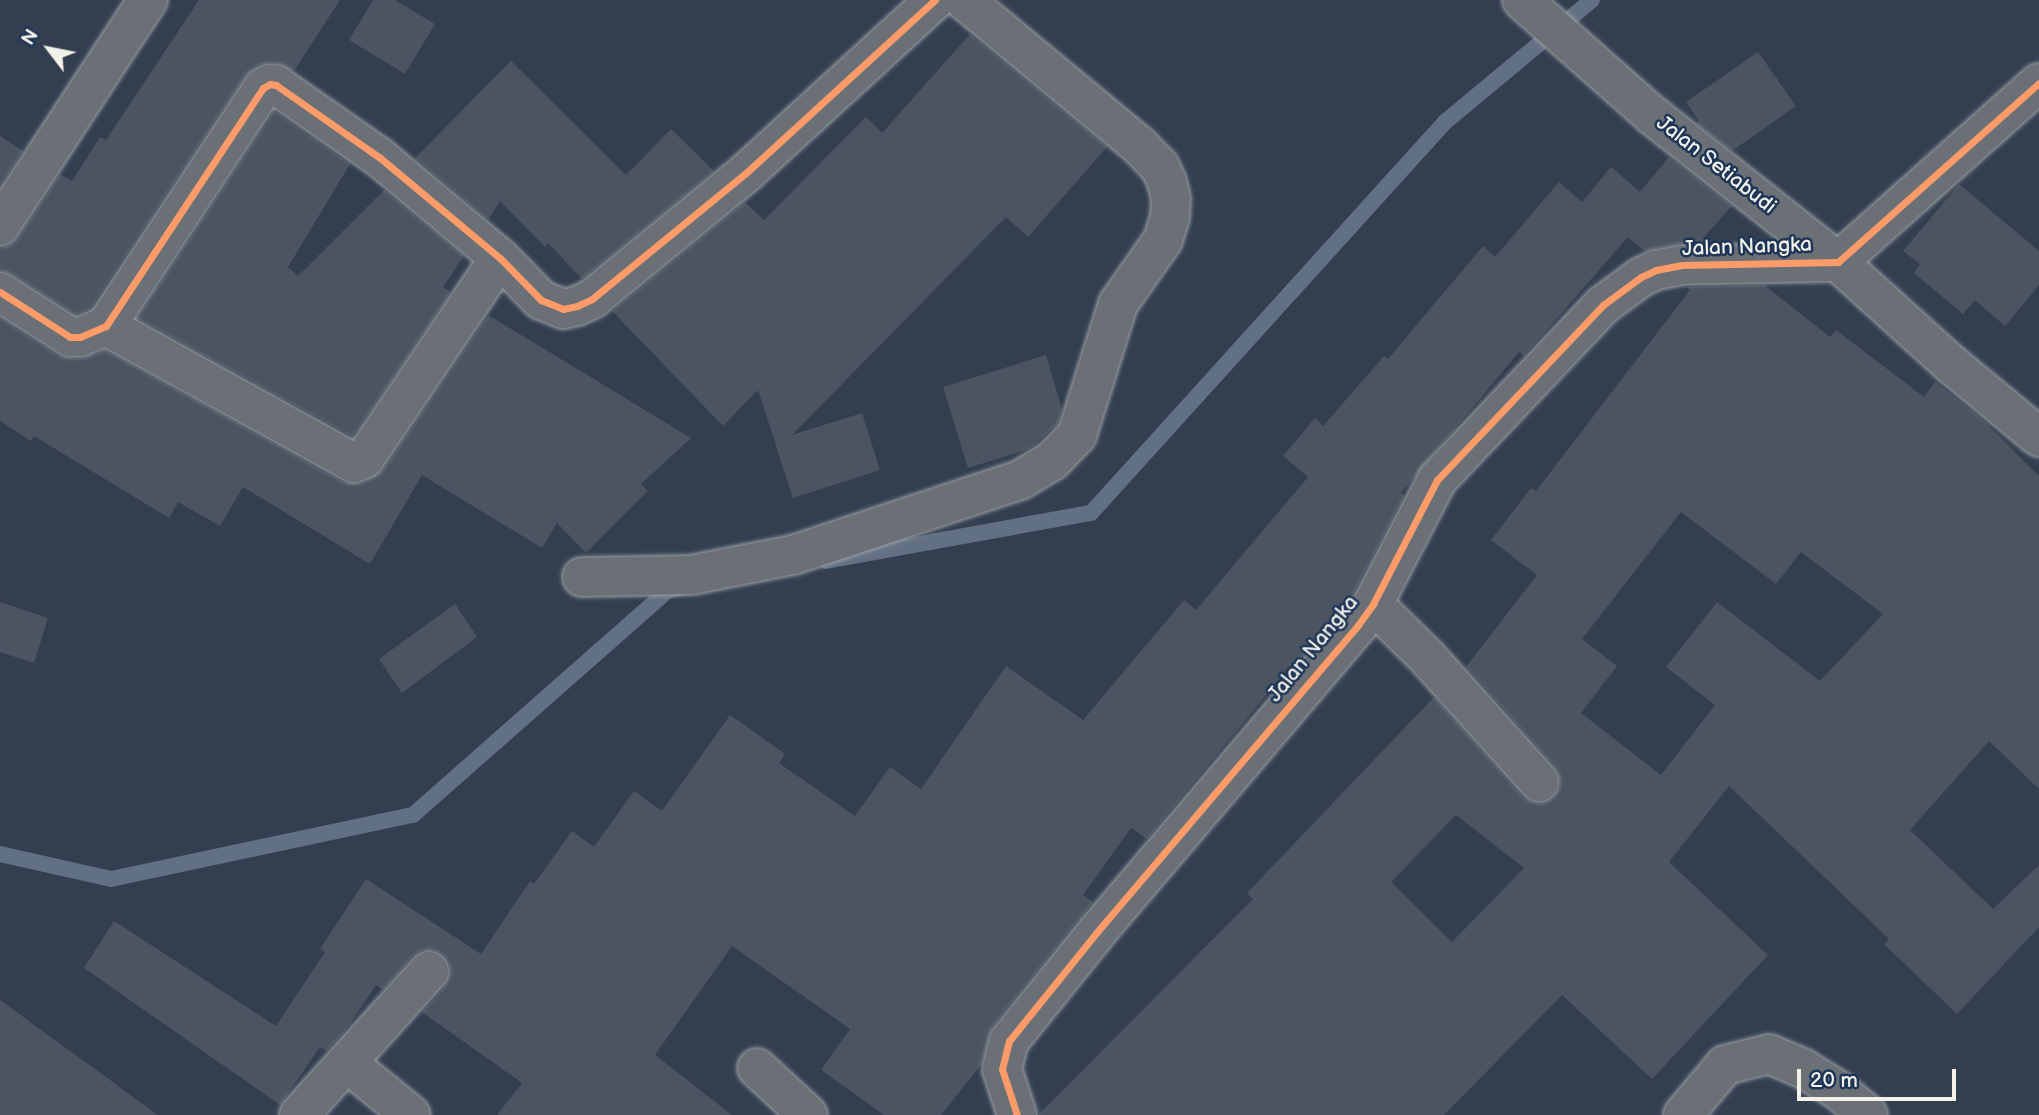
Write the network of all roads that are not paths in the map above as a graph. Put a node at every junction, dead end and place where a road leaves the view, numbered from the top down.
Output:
1 (148, 0) edge
2 (935, 0) edge
3 (964, 0) edge
4 (1522, 0) edge
5 (2039, 83) edge
6 (0, 226) edge
7 (500, 258) junction
8 (1838, 262) junction
9 (0, 292) edge
10 (106, 327) junction
11 (2039, 437) edge
12 (582, 577) dead end
13 (1373, 604) junction
14 (1539, 782) dead end
15 (429, 971) dead end
16 (347, 1062) junction
17 (757, 1068) dead end
18 (299, 1115) edge
19 (411, 1115) edge
20 (808, 1115) edge
21 (1017, 1115) edge
22 (1683, 1115) edge
23 (1868, 1115) edge

1 - 6 street
2 - 7 street
3 - 12 street
4 - 8 street, Jalan Setiabudi
5 - 8 street
7 - 10 street
7 - 10 street
8 - 11 street, Jalan Setiabudi
8 - 13 street, Jalan Nangka
9 - 10 street
13 - 14 street
13 - 21 street, Jalan Nangka
15 - 16 street
16 - 18 street
16 - 19 street
17 - 20 street
22 - 23 street

